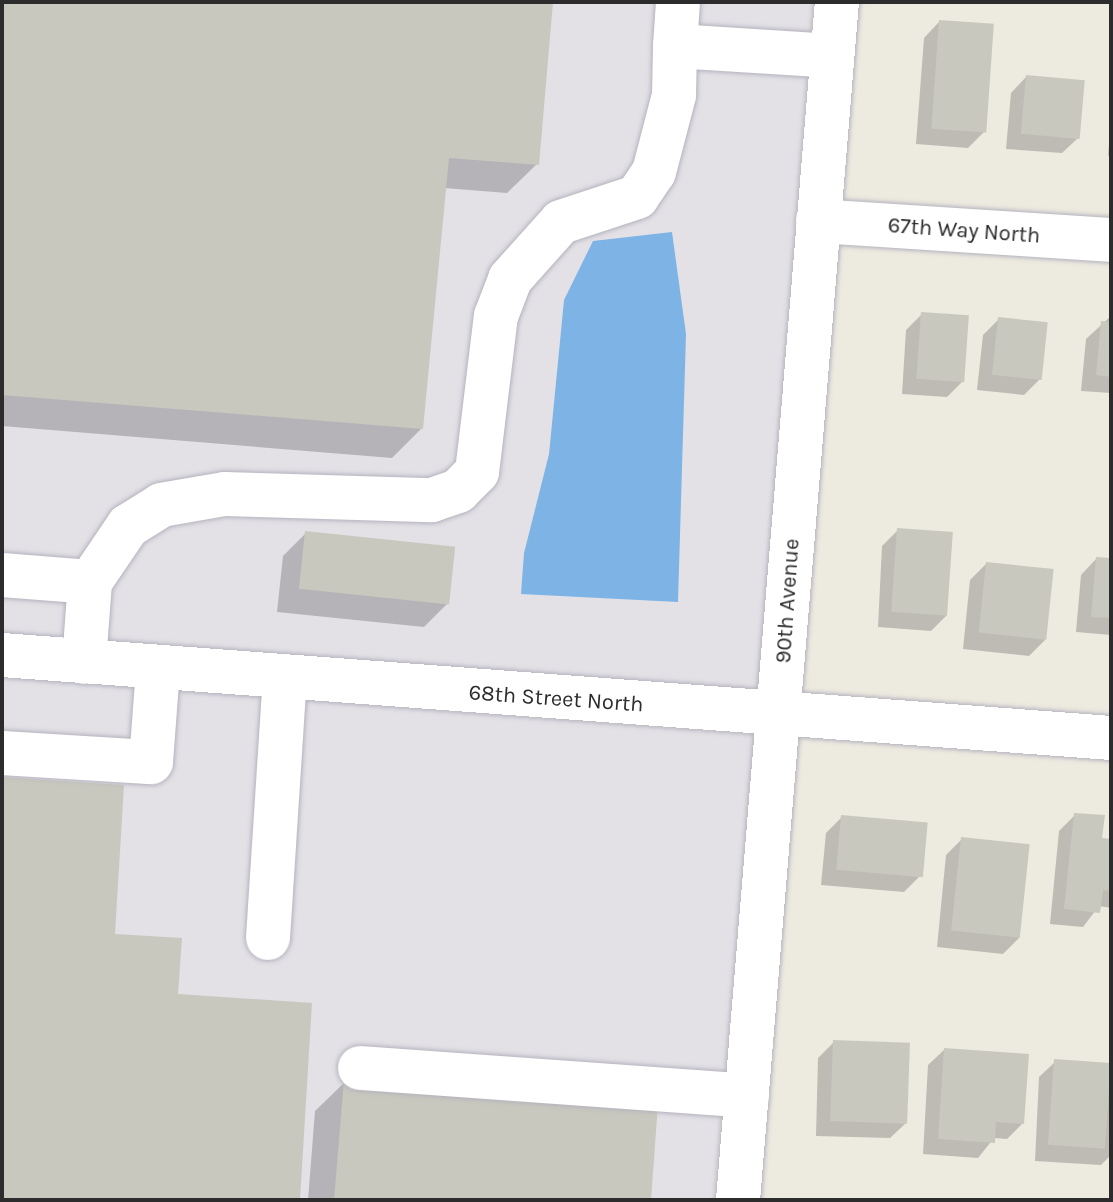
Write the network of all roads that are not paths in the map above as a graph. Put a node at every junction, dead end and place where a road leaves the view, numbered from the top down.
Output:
1 (678, 2) edge
2 (837, 2) edge
3 (675, 46) junction
4 (832, 56) junction
5 (818, 221) junction
6 (1111, 240) edge
7 (2, 575) edge
8 (90, 582) junction
9 (2, 655) edge
10 (84, 662) junction
11 (158, 668) junction
12 (285, 678) junction
13 (780, 716) junction
14 (1111, 738) edge
15 (2, 753) edge
16 (268, 938) dead end
17 (360, 1068) dead end
18 (747, 1096) junction
19 (738, 1200) edge

1 - 3 street
2 - 4 street, 90th Avenue
3 - 4 street
3 - 8 street
4 - 5 street, 90th Avenue
5 - 6 street, 67th Way North
5 - 13 street, 90th Avenue
7 - 8 street
8 - 10 street
9 - 10 street, 68th Street North
10 - 11 street, 68th Street North
11 - 12 street, 68th Street North
11 - 15 street
12 - 13 street, 68th Street North
12 - 16 street
13 - 14 street, 68th Street North
13 - 18 street, 90th Avenue
17 - 18 street
18 - 19 street, 90th Avenue

